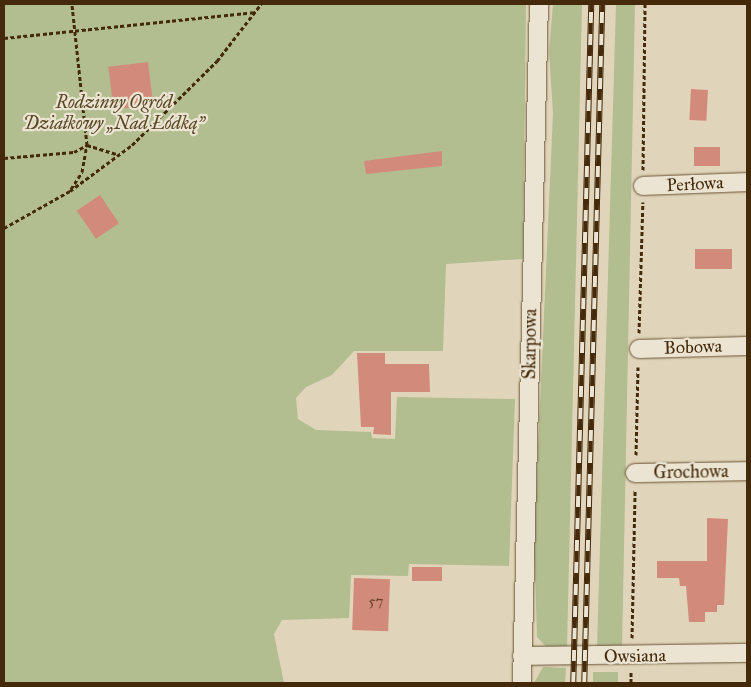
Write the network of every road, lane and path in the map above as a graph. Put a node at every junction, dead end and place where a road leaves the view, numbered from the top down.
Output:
1 (72, 4) edge
2 (261, 4) edge
3 (539, 4) edge
4 (254, 12) junction
5 (75, 32) junction
6 (4, 38) edge
7 (87, 145) junction
8 (119, 155) junction
9 (4, 158) edge
10 (747, 182) edge
11 (643, 186) dead end
12 (70, 191) junction
13 (4, 228) edge
14 (747, 346) edge
15 (638, 349) dead end
16 (747, 471) edge
17 (635, 472) dead end
18 (747, 653) edge
19 (522, 656) junction
20 (522, 683) edge

1 - 5 path
2 - 4 path
3 - 19 street, Skarpowa
4 - 5 path
4 - 8 path
5 - 6 path
5 - 7 path
7 - 8 path
7 - 9 path
7 - 12 path
8 - 12 path
10 - 11 street, Perłowa
12 - 13 path
14 - 15 street, Bobowa
16 - 17 street, Grochowa
18 - 19 street, Owsiana
19 - 20 street, Skarpowa

